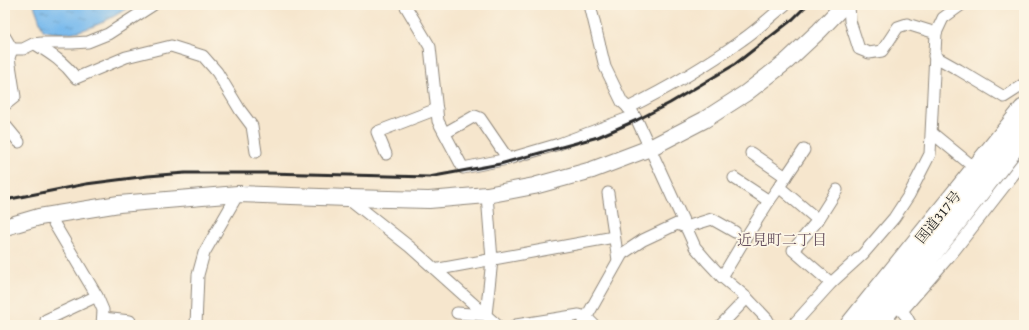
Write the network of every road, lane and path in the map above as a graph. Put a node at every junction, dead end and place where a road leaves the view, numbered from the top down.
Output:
1 (153, 5) edge
2 (405, 5) edge
3 (590, 5) edge
4 (785, 5) edge
5 (844, 5) edge
6 (848, 5) edge
7 (961, 5) edge
8 (936, 33) junction
9 (5, 36) edge
10 (35, 44) junction
11 (12, 49) junction
12 (934, 56) junction
13 (1024, 84) edge
14 (5, 105) edge
15 (437, 109) junction
16 (1024, 110) edge
17 (631, 112) junction
18 (5, 125) edge
19 (445, 133) junction
20 (932, 133) junction
21 (1024, 133) edge
22 (19, 142) dead end
23 (650, 148) junction
24 (804, 150) dead end
25 (256, 152) dead end
26 (751, 153) dead end
27 (386, 154) dead end
28 (508, 159) junction
29 (1024, 161) edge
30 (976, 170) junction
31 (786, 177) junction
32 (734, 178) dead end
33 (779, 187) junction
34 (837, 190) dead end
35 (608, 193) dead end
36 (238, 194) junction
37 (487, 195) junction
38 (348, 198) junction
39 (769, 201) junction
40 (49, 215) junction
41 (818, 220) junction
42 (5, 227) edge
43 (686, 227) junction
44 (735, 232) dead end
45 (614, 237) junction
46 (492, 260) junction
47 (618, 260) junction
48 (440, 269) dead end
49 (722, 277) junction
50 (832, 283) junction
51 (97, 296) junction
52 (747, 298) junction
53 (897, 308) junction
54 (457, 313) dead end
55 (486, 315) junction
56 (46, 320) dead end
57 (130, 321) dead end
58 (102, 322) edge
59 (587, 322) edge
60 (196, 325) edge
61 (497, 325) edge
62 (516, 325) edge
63 (721, 325) edge
64 (770, 325) edge
65 (793, 325) edge
66 (851, 325) edge
67 (876, 325) edge
68 (911, 325) edge

1 - 10 street
2 - 15 street
3 - 17 street
4 - 17 street
5 - 23 street
6 - 8 street
7 - 8 street
8 - 12 street
9 - 11 street
10 - 11 street
10 - 25 street
11 - 14 street
12 - 13 street
12 - 20 street
15 - 19 street
15 - 27 street
16 - 30 highway, 国道317号
17 - 23 street
17 - 28 street
18 - 22 street
19 - 28 street
19 - 28 street
20 - 30 street
20 - 50 street
21 - 53 highway, 国道317号
23 - 37 street
23 - 43 street
24 - 31 street
26 - 31 street
29 - 53 street
30 - 66 highway, 国道317号
31 - 33 street
32 - 39 street
33 - 39 street
33 - 41 street
34 - 41 street
35 - 45 street
36 - 38 street
36 - 40 street
36 - 60 street
37 - 38 street
37 - 46 street
38 - 55 street
39 - 49 street
40 - 42 street
40 - 51 street
41 - 50 street
43 - 44 street
43 - 47 street
43 - 49 street
45 - 46 street
45 - 47 street
46 - 48 street
46 - 55 street
47 - 59 street
49 - 52 street
50 - 65 street
51 - 56 street
51 - 58 street
52 - 63 street
52 - 64 street
53 - 67 highway, 国道317号
53 - 68 street
54 - 55 street
55 - 61 street
57 - 58 street
59 - 62 street

